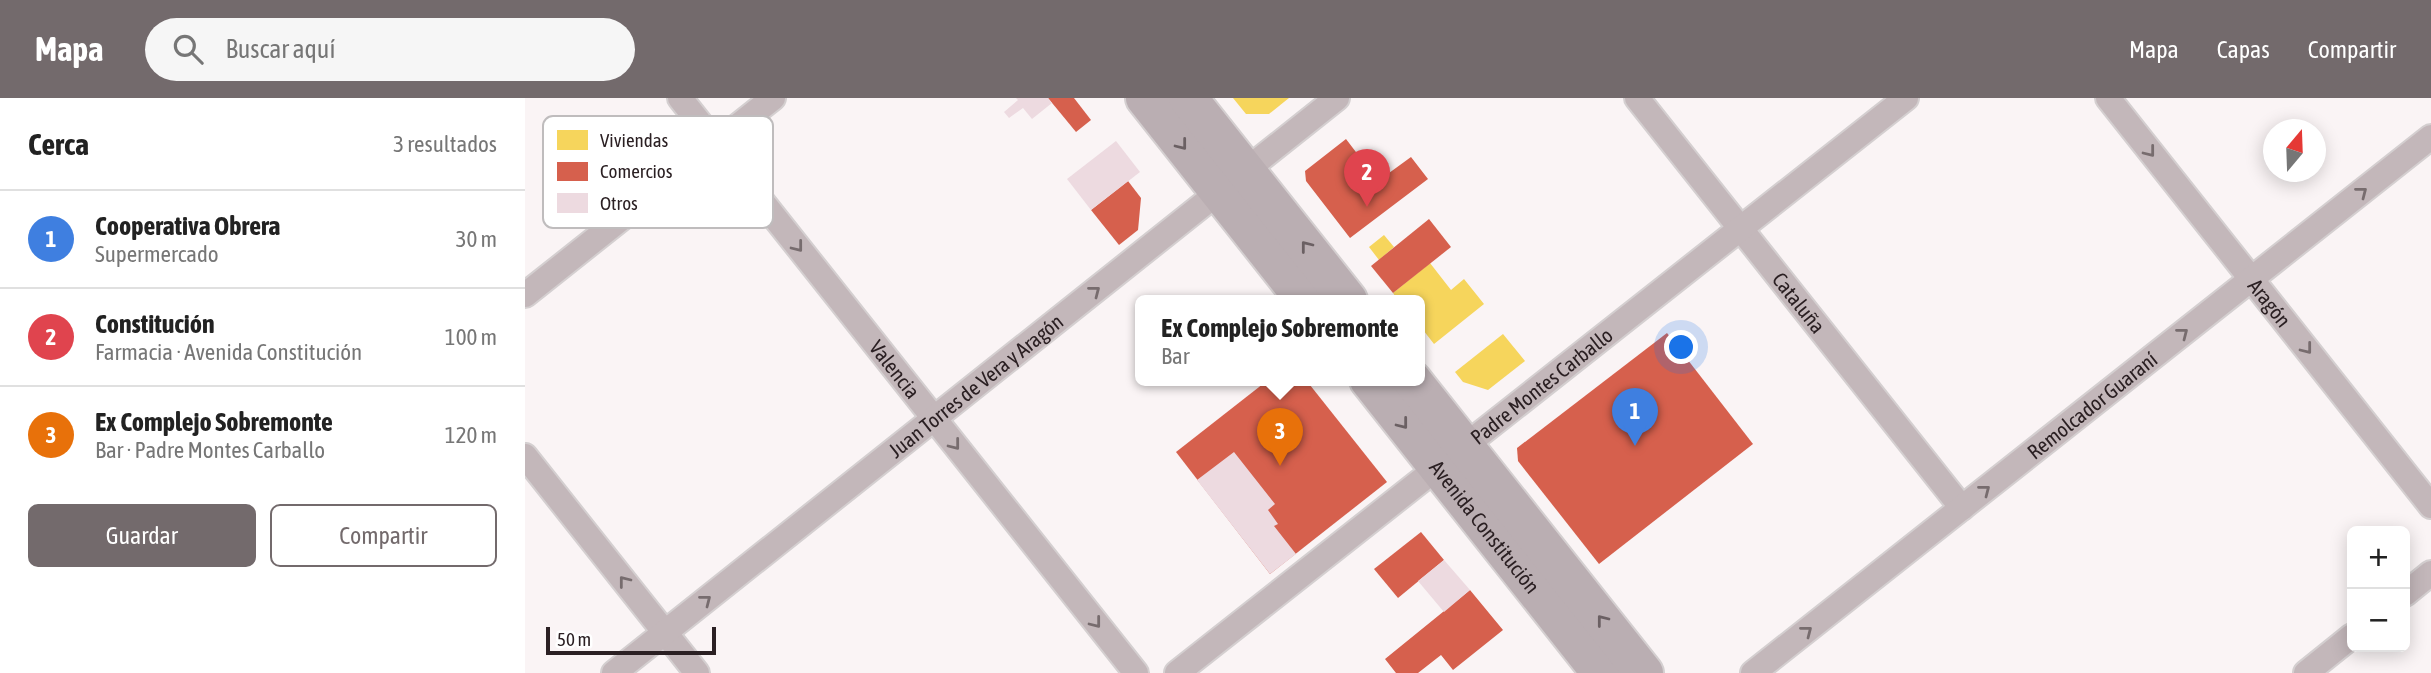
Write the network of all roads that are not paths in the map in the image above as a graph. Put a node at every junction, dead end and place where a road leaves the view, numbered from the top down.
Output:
1 (680, 98) edge
2 (773, 98) edge
3 (1145, 98) edge
4 (1188, 98) edge
5 (1338, 98) edge
6 (1637, 98) edge
7 (1906, 98) edge
8 (2108, 98) edge
9 (694, 116) edge
10 (751, 116) edge
11 (2431, 137) edge
12 (1233, 181) junction
13 (773, 216) edge
14 (610, 228) edge
15 (1740, 229) junction
16 (2251, 279) junction
17 (525, 295) edge
18 (1302, 295) edge
19 (1344, 295) edge
20 (1375, 386) edge
21 (1415, 386) edge
22 (934, 418) junction
23 (525, 456) edge
24 (1451, 457) junction
25 (2431, 506) edge
26 (1962, 508) junction
27 (2431, 573) edge
28 (2410, 590) edge
29 (665, 632) junction
30 (2347, 640) edge
31 (614, 673) edge
32 (697, 673) edge
33 (1136, 673) edge
34 (1177, 673) edge
35 (1601, 673) edge
36 (1644, 673) edge
37 (1753, 673) edge
38 (2306, 673) edge

1 - 9 street, Valencia
2 - 10 street
3 -> 12 main road
4 - 12 main road
5 - 12 street, Juan Torres de Vera y Aragón
6 - 15 street, Cataluña
7 - 15 street, Padre Montes Carballo
8 -> 16 street, Aragón
16 -> 11 street, Remolcador Guaraní
12 - 18 main road
19 -> 12 main road
22 -> 12 street, Juan Torres de Vera y Aragón
13 -> 22 street, Valencia
14 - 17 street
15 - 24 street, Padre Montes Carballo
15 - 26 street, Cataluña
16 -> 25 street, Aragón
26 -> 16 street, Remolcador Guaraní
20 -> 24 main road, Avenida Constitución
21 - 24 main road, Avenida Constitución
29 -> 22 street, Juan Torres de Vera y Aragón
22 -> 33 street, Valencia
29 -> 23 street
24 - 34 street, Padre Montes Carballo
24 - 35 main road, Avenida Constitución
36 -> 24 main road, Avenida Constitución
37 -> 26 street, Remolcador Guaraní
27 - 28 street
29 - 31 street, Juan Torres de Vera y Aragón
29 - 32 street
30 - 38 street

